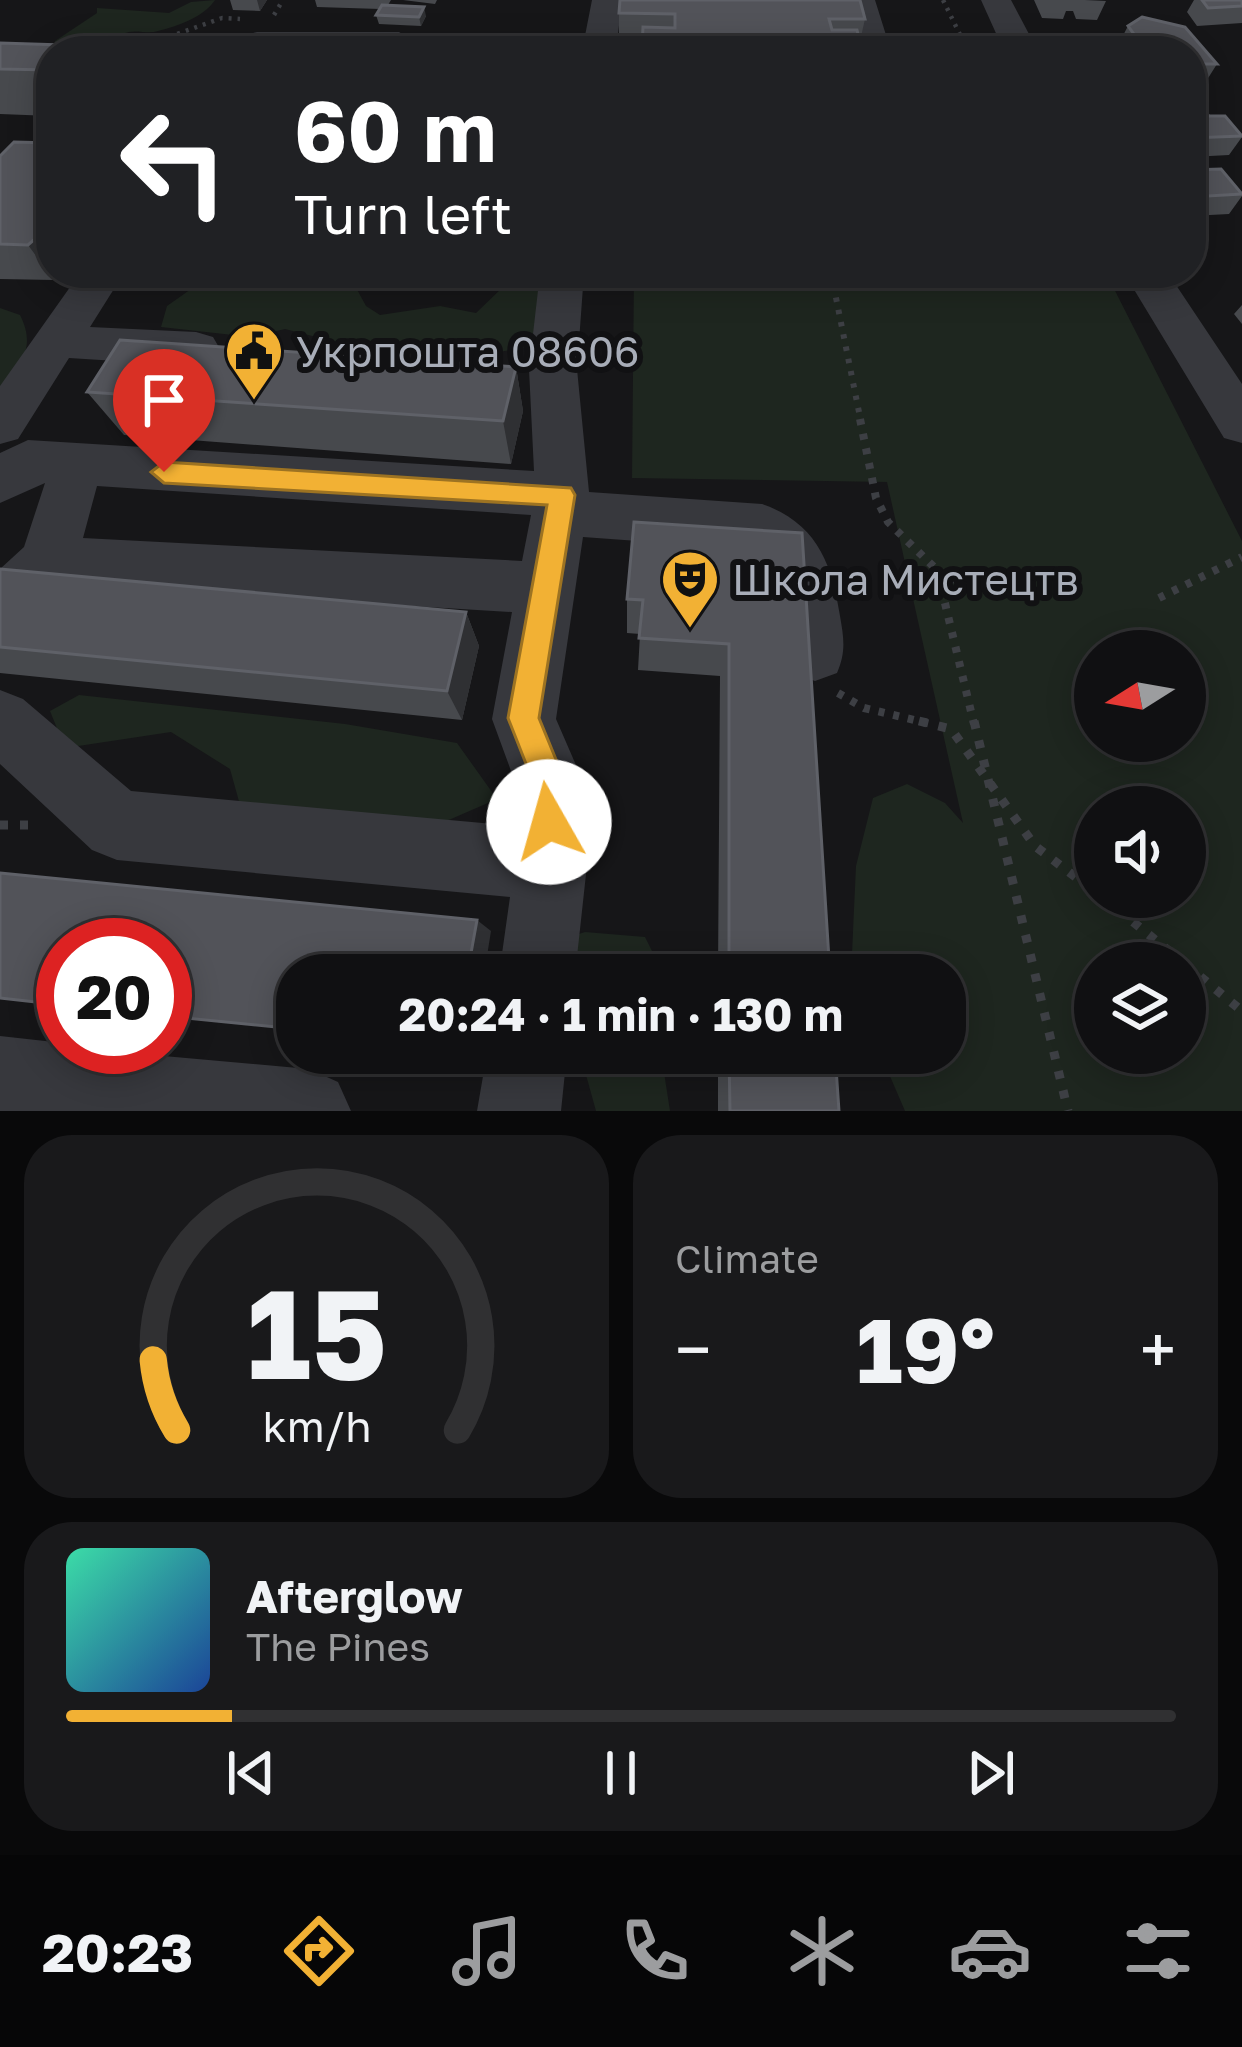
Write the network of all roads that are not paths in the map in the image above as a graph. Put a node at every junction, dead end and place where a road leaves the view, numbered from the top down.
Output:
1 (607, 0) edge
2 (855, 0) edge
3 (995, 0) edge
4 (601, 36) edge
5 (870, 36) edge
6 (1014, 36) edge
7 (92, 288) edge
8 (557, 288) edge
9 (1156, 288) edge
10 (56, 341) junction
11 (245, 352) edge
12 (1242, 424) edge
13 (0, 425) edge
14 (76, 467) junction
15 (0, 482) edge
16 (561, 504) junction
17 (49, 560) junction
18 (544, 588) junction
19 (0, 607) edge
20 (814, 653) edge
21 (0, 721) edge
22 (551, 865) junction
23 (540, 954) edge
24 (523, 1074) edge
25 (0, 1077) edge
26 (309, 1111) edge
27 (519, 1111) edge

1 - 4 street
2 - 5 street
3 - 6 street
7 - 10 street
8 - 16 street
9 - 12 street
10 - 11 street
10 - 13 street
14 - 15 street
14 - 16 street
14 - 17 street
16 - 18 street
16 - 20 street
17 - 18 street
17 - 19 street
18 - 22 street
21 - 22 street
22 - 23 street
24 - 27 street
25 - 26 street

